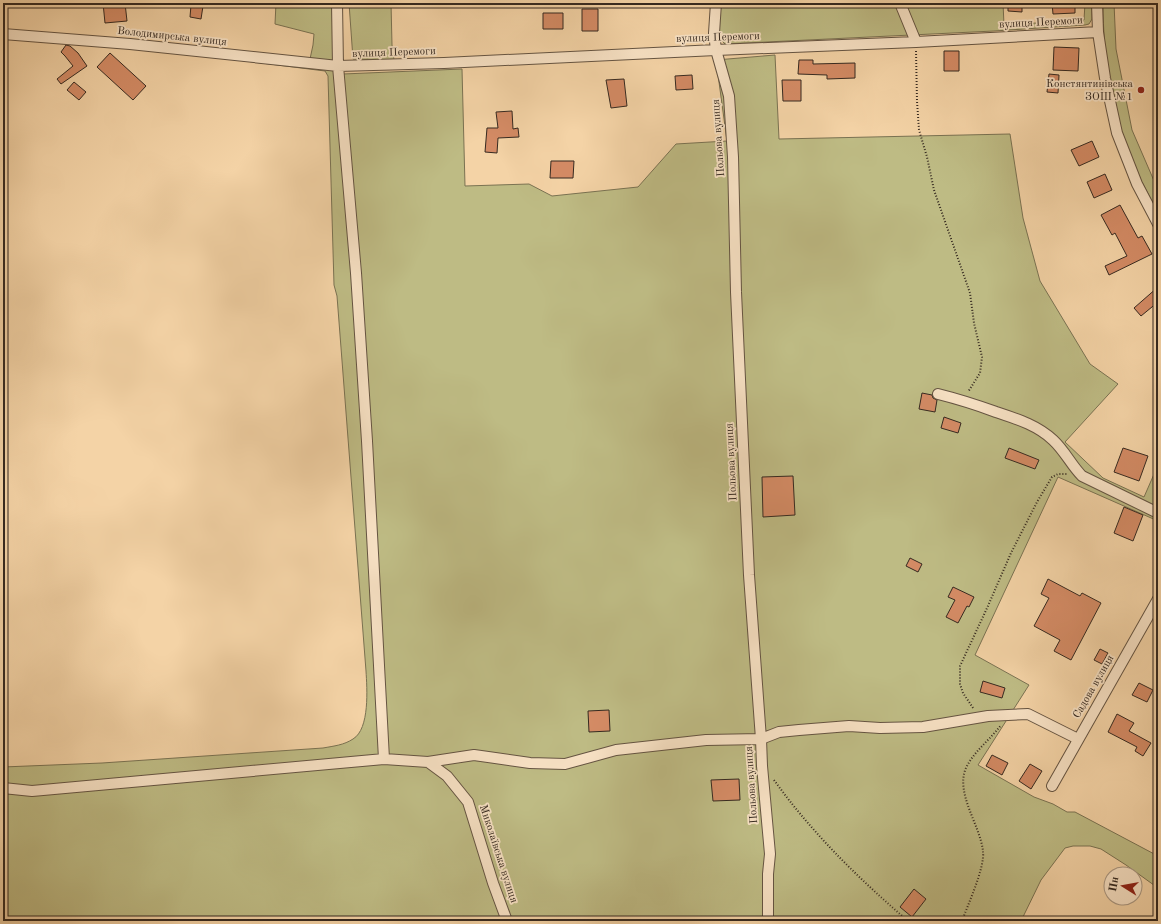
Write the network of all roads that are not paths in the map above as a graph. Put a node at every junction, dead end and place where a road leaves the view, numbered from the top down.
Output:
1 (337, 3) edge
2 (716, 3) edge
3 (900, 3) edge
4 (1097, 3) edge
5 (1098, 32) junction
6 (3, 34) edge
7 (916, 42) junction
8 (716, 50) junction
9 (338, 66) junction
10 (1158, 224) edge
11 (938, 394) dead end
12 (1158, 513) edge
13 (1158, 599) edge
14 (761, 739) junction
15 (1078, 739) junction
16 (384, 759) junction
17 (428, 762) junction
18 (1052, 786) dead end
19 (3, 788) edge
20 (507, 921) edge
21 (768, 921) edge

1 - 9 street
2 - 8 street, Польова вулиця
3 - 7 street
4 - 5 street
5 - 7 street, вулиця Перемоги
5 - 10 street
6 - 9 street, Володимирська вулиця
7 - 8 street, вулиця Перемоги
8 - 9 street, вулиця Перемоги
8 - 14 street, Польова вулиця
9 - 16 street
11 - 12 street
13 - 15 street, Садова вулиця
14 - 15 street
14 - 17 street
14 - 21 street, Польова вулиця
15 - 18 street, Садова вулиця
16 - 17 street
16 - 19 street
17 - 20 street, Миколаївська вулиця

